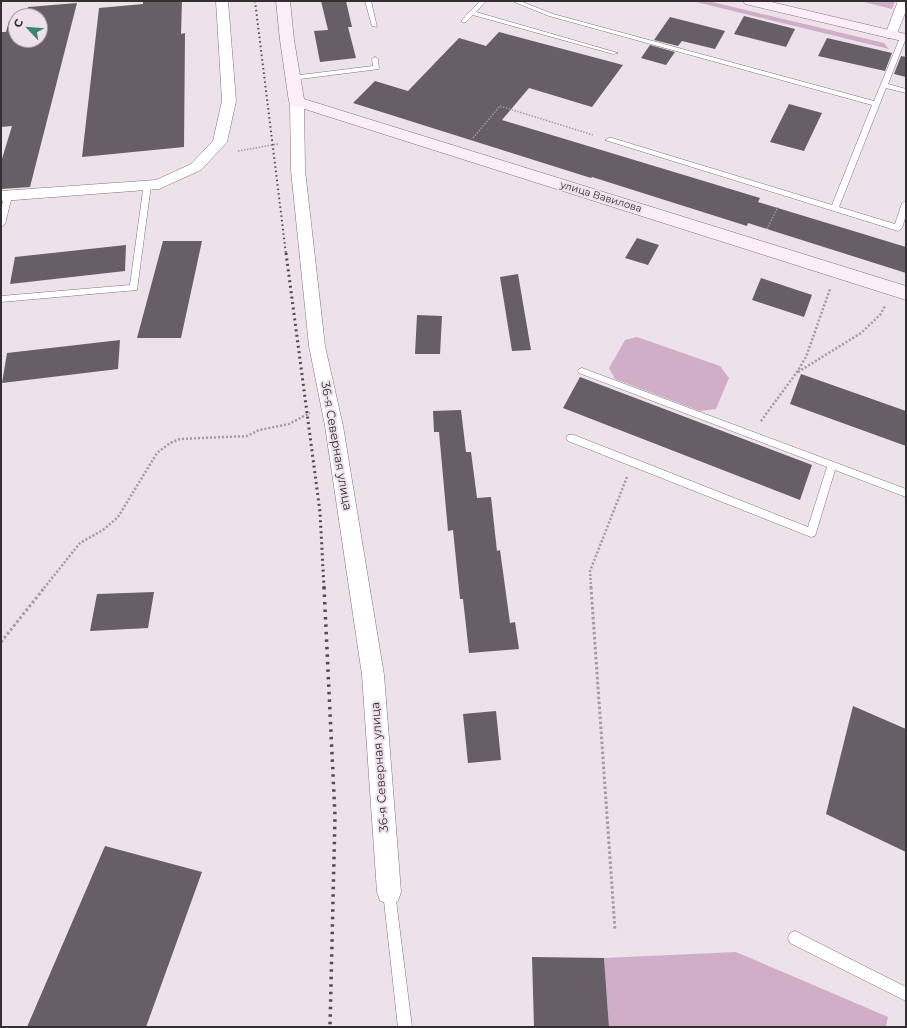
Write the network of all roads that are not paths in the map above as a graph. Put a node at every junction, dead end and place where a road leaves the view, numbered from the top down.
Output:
1 (222, 1) edge
2 (283, 1) edge
3 (368, 1) edge
4 (482, 1) edge
5 (515, 1) edge
6 (750, 1) edge
7 (904, 1) edge
8 (471, 14) junction
9 (464, 21) dead end
10 (375, 26) dead end
11 (900, 37) edge
12 (898, 52) junction
13 (615, 53) dead end
14 (906, 54) edge
15 (375, 59) dead end
16 (292, 78) junction
17 (884, 84) junction
18 (906, 91) edge
19 (297, 102) junction
20 (876, 104) junction
21 (609, 140) road end
22 (147, 185) junction
23 (5, 196) edge
24 (906, 203) edge
25 (834, 209) junction
26 (1, 224) edge
27 (898, 228) junction
28 (906, 230) edge
29 (899, 290) edge
30 (1, 299) edge
31 (582, 371) dead end
32 (571, 438) dead end
33 (832, 465) junction
34 (906, 493) edge
35 (389, 892) joint
36 (795, 938) dead end
37 (906, 994) edge
38 (403, 1012) junction
39 (405, 1027) edge
40 (409, 1027) edge

1 - 22 street
2 - 16 street, 36-я Северная улица
3 - 10 lane
4 - 8 lane
5 - 20 lane
6 - 11 street
7 - 11 street
8 - 9 lane
8 - 13 lane
11 - 12 lane
12 - 14 lane
12 - 17 lane
15 - 16 lane
16 - 19 street, 36-я Северная улица
17 - 18 lane
17 - 20 lane
19 - 29 street, улица Вавилова
19 - 35 street, 36-я Северная улица
20 - 25 lane
21 - 25 lane
22 - 23 street
22 - 30 lane
23 - 26 lane
24 - 27 lane
25 - 27 lane
27 - 28 lane
31 - 33 lane
32 - 33 lane
33 - 34 lane
35 - 38 lane
36 - 37 lane
38 - 39 lane
38 - 40 lane

